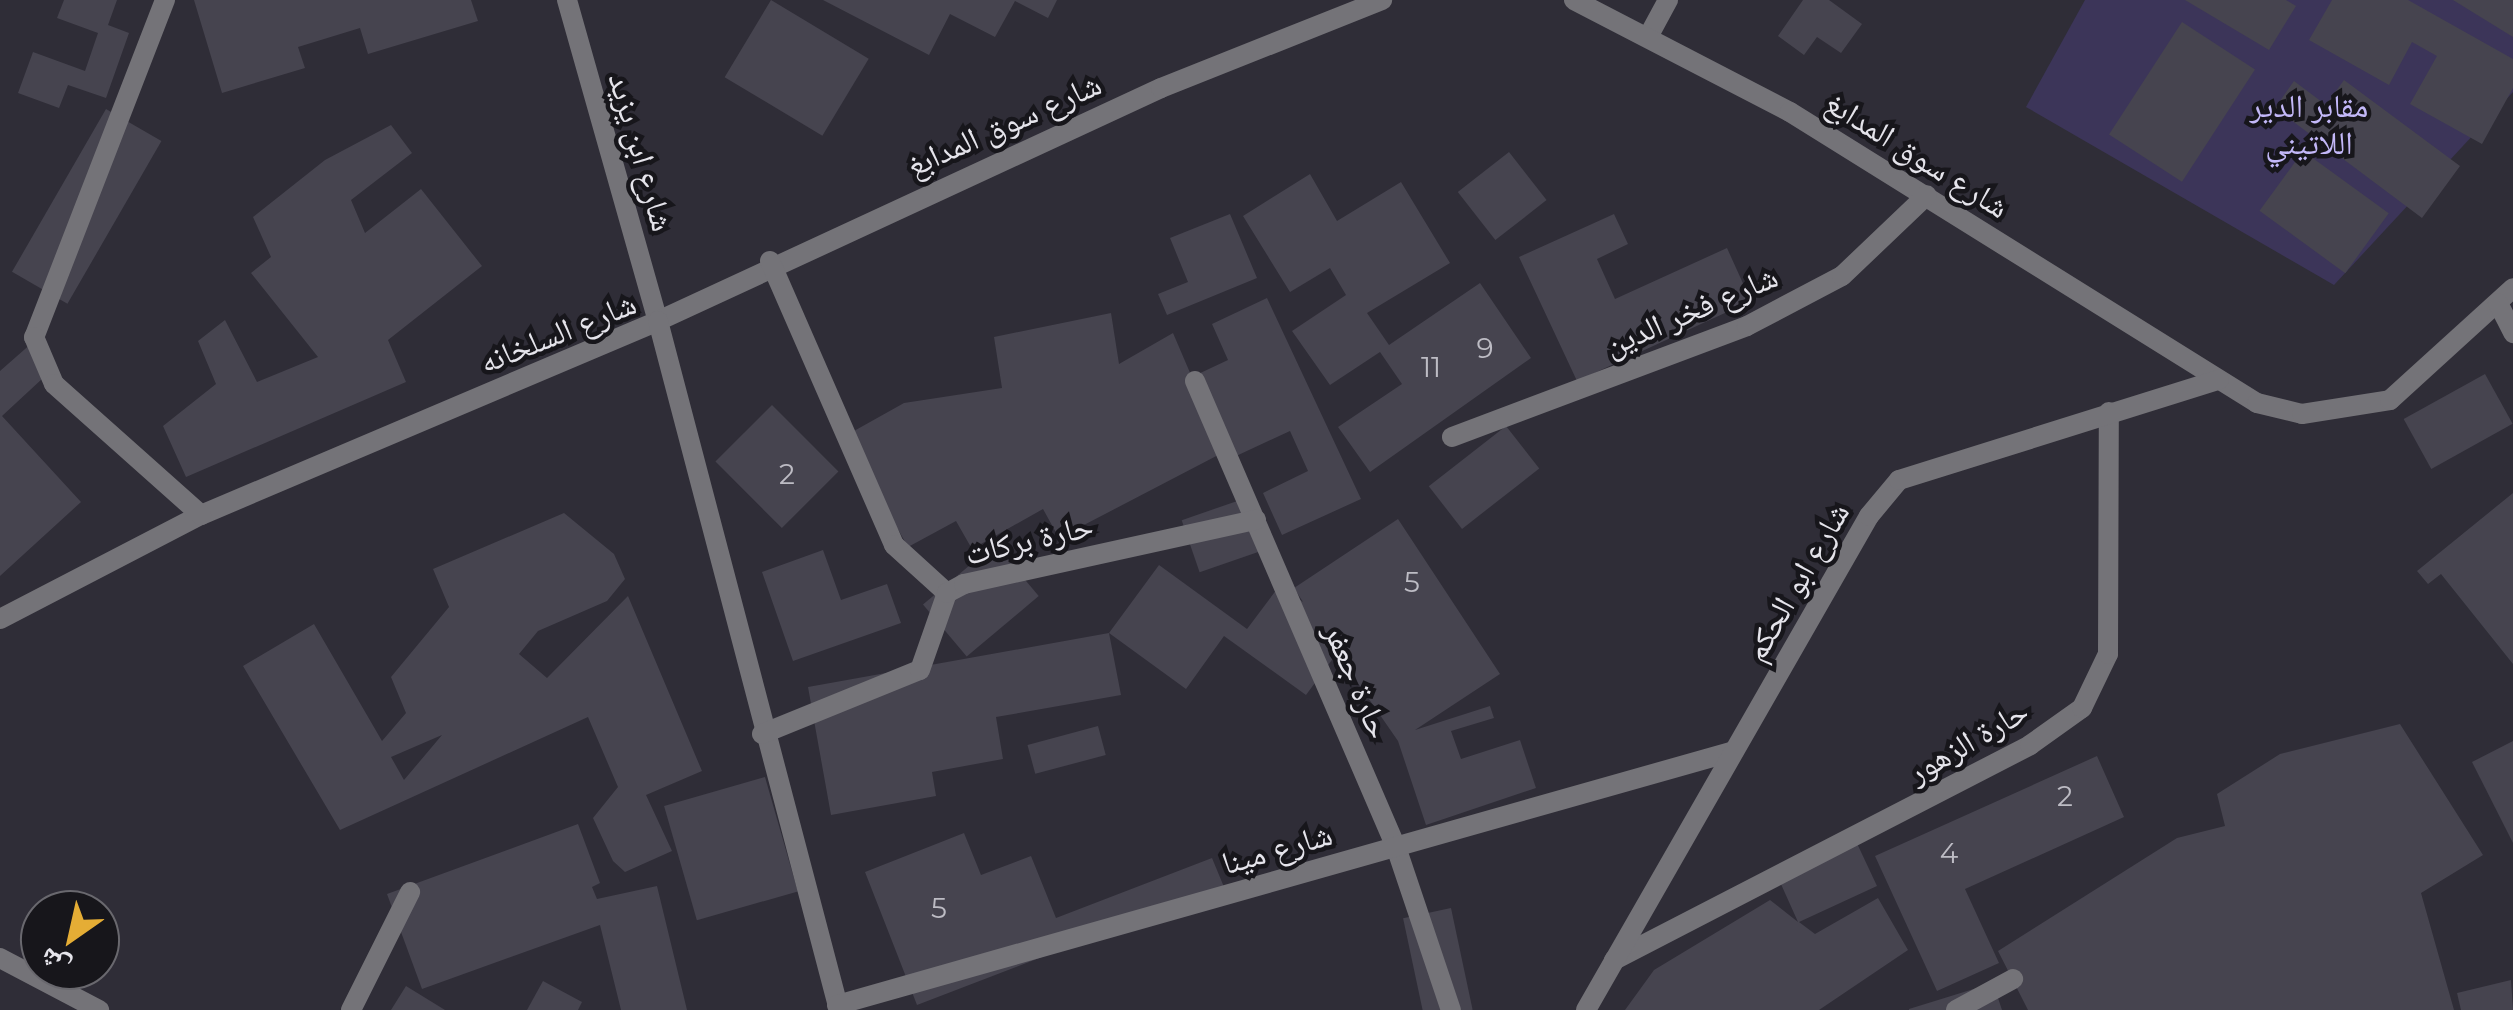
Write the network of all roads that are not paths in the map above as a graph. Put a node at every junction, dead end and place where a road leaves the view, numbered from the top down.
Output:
1 (165, 0) edge
2 (566, 0) edge
3 (1382, 0) edge
4 (1574, 0) edge
5 (1668, 0) edge
6 (1648, 37) junction
7 (1927, 196) junction
8 (770, 262) junction
9 (2505, 295) edge
10 (658, 321) junction
11 (2513, 333) edge
12 (2219, 380) junction
13 (1195, 381) dead end
14 (2109, 412) junction
15 (1452, 437) dead end
16 (201, 515) junction
17 (1256, 520) junction
18 (946, 593) junction
19 (4, 609) edge
20 (762, 734) junction
21 (1734, 751) junction
22 (1396, 846) junction
23 (410, 892) dead end
24 (0, 958) edge
25 (1614, 960) junction
26 (2013, 979) dead end
27 (838, 1008) edge
28 (99, 1010) edge
29 (351, 1010) edge
30 (1451, 1010) edge
31 (1586, 1010) edge
32 (1956, 1010) edge

1 - 16 street
2 - 10 street, شارع ابن يزيد
3 - 8 street, شارع سوق المدابغ
4 - 6 street, شارع سوق المدابغ
5 - 6 street
6 - 7 street, شارع سوق المدابغ
7 - 12 street, شارع سوق المدابغ
7 - 15 street, شارع فخر الدين
8 - 10 street, شارع سوق المدابغ
8 - 18 street
9 - 11 street
9 - 12 street, شارع سوق المدابغ
10 - 16 street, شارع السلخانه
10 - 20 street, شارع السلخانه
12 - 14 street, شارع ابو الحكم
13 - 17 street, حارة جعفر
14 - 21 street, شارع ابو الحكم
14 - 25 street, حارة الزهور
16 - 19 street, شارع السلخانه
17 - 18 street, حارة بركات
17 - 22 street, حارة جعفر
18 - 20 street, حارة بركات
20 - 27 street, شارع السلخانه
21 - 22 street, شارع مينا
21 - 25 street, شارع ابو الحكم
22 - 27 street, شارع مينا
22 - 30 street, حارة جعفر
23 - 29 street
24 - 28 street
25 - 31 street, شارع ابو الحكم
26 - 32 street

